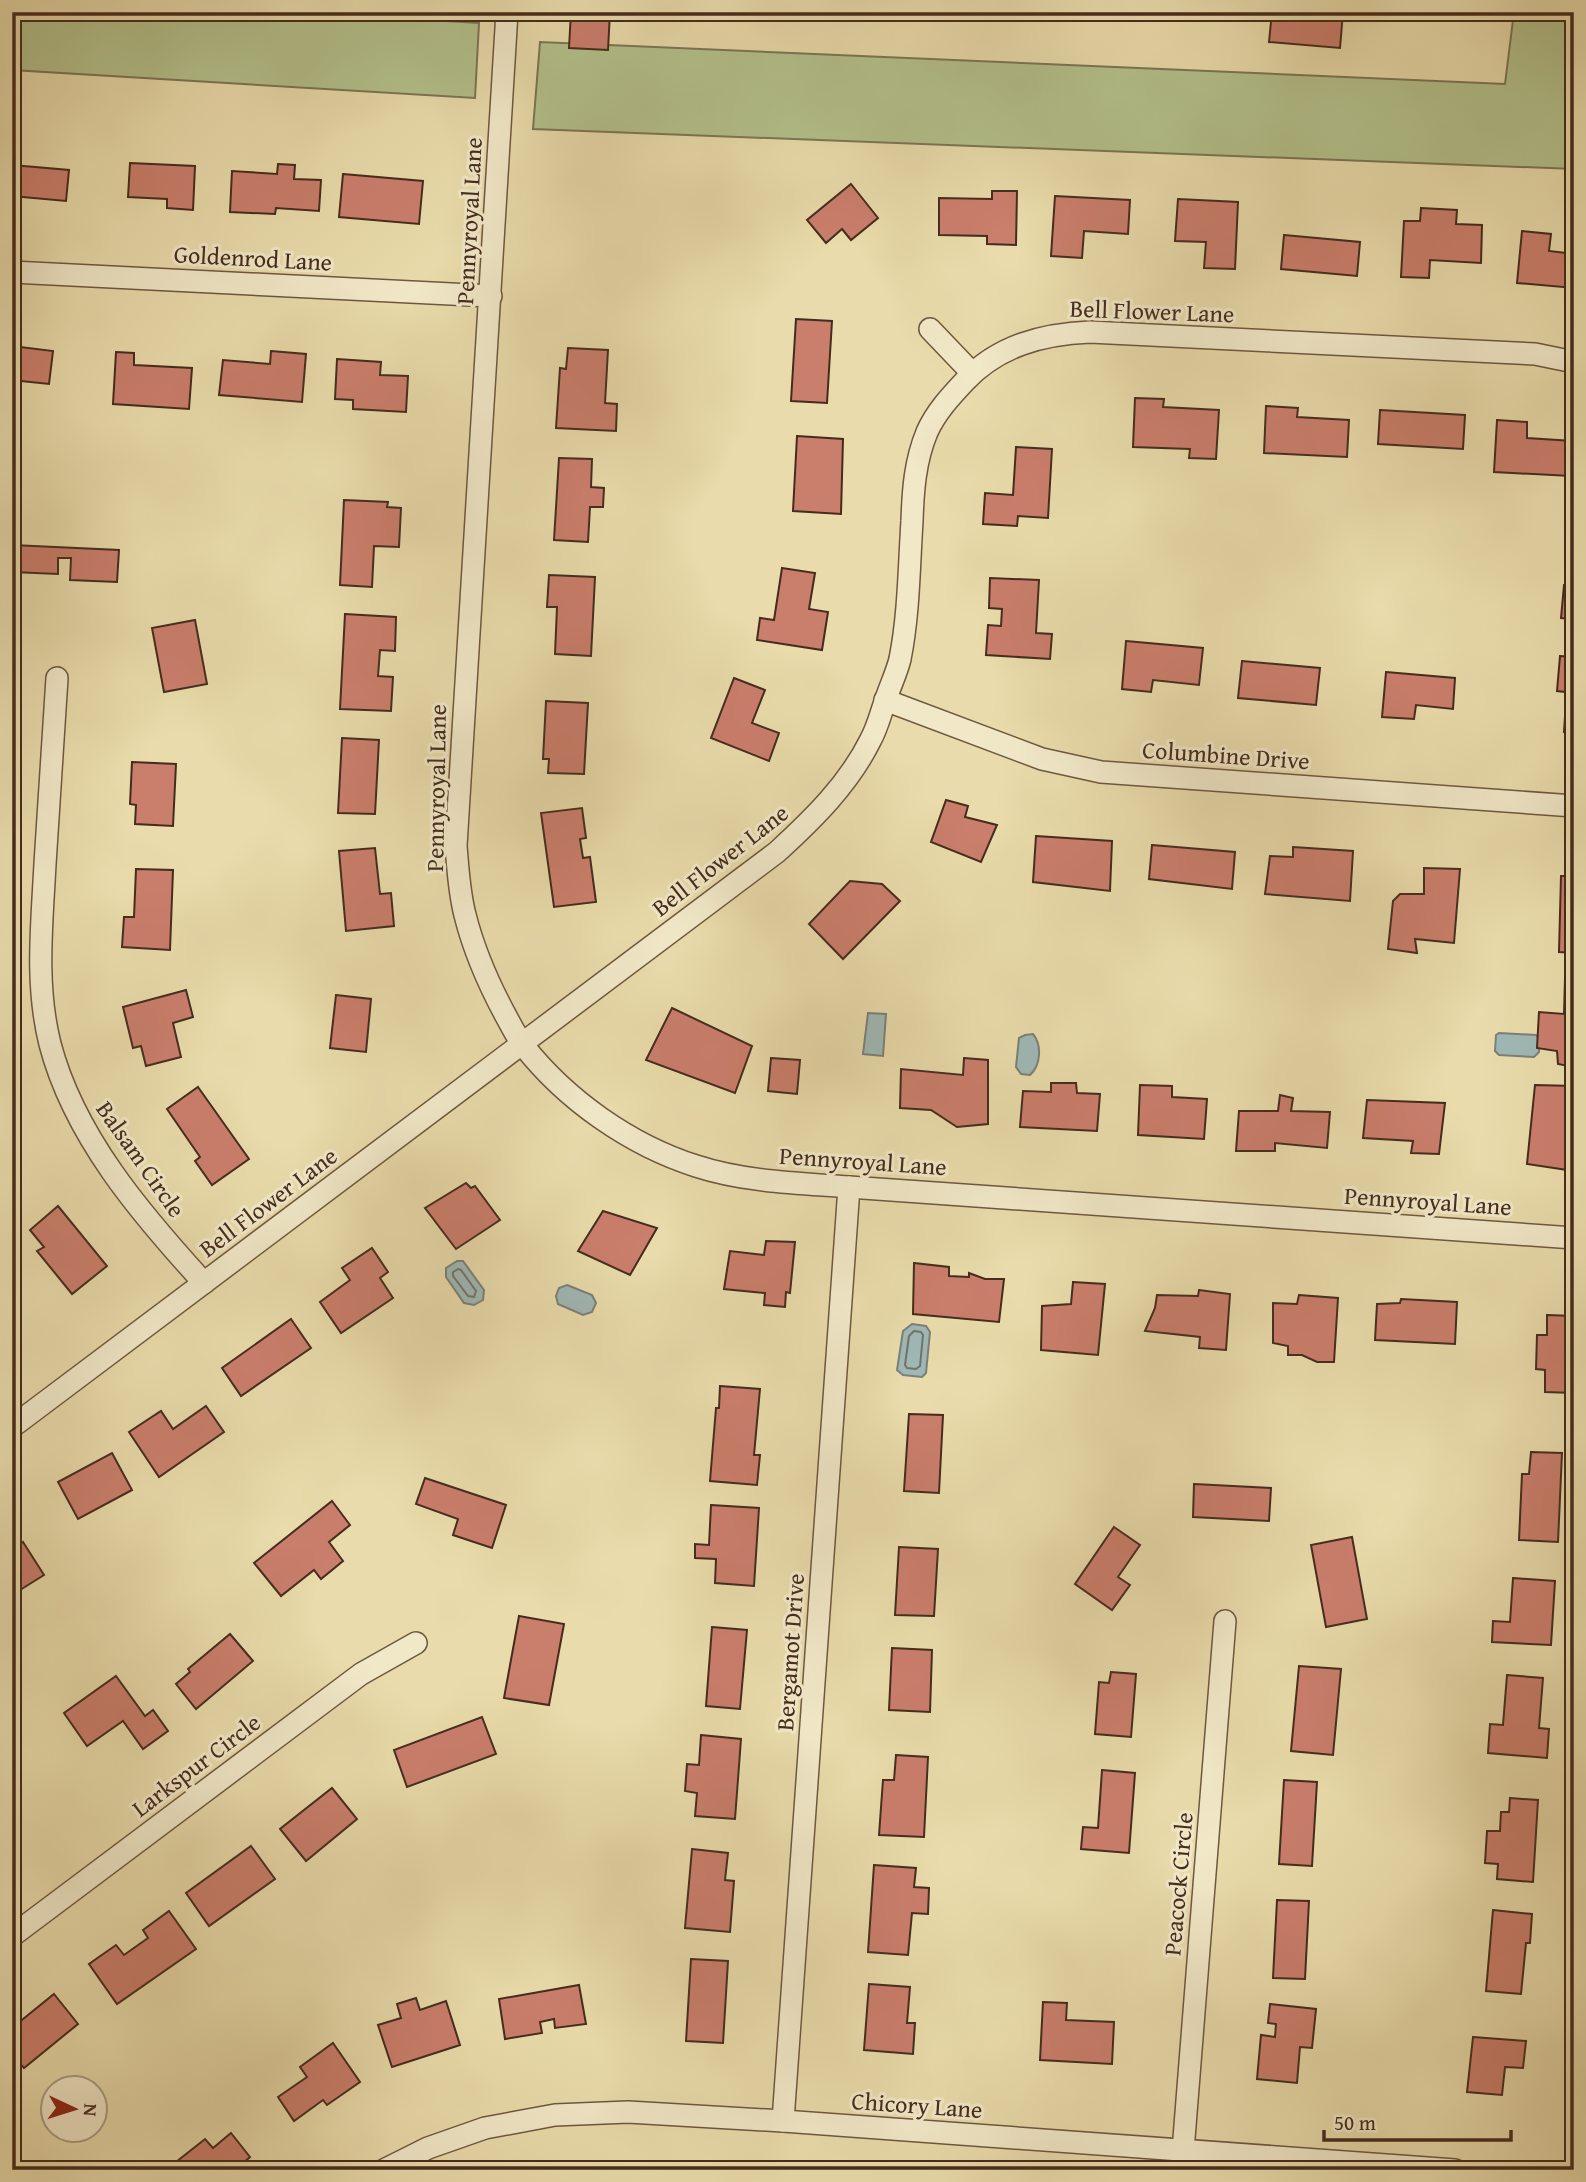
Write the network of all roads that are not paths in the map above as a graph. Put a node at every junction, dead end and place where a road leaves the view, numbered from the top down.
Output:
1 (507, 12) edge
2 (12, 272) edge
3 (491, 296) junction
4 (930, 329) dead end
5 (1574, 362) edge
6 (972, 373) junction
7 (57, 678) dead end
8 (885, 700) junction
9 (1574, 806) edge
10 (523, 1045) junction
11 (849, 1187) junction
12 (1574, 1238) edge
13 (204, 1283) junction
14 (12, 1427) edge
15 (1225, 1621) dead end
16 (416, 1643) dead end
17 (12, 1936) edge
18 (783, 2121) junction
19 (1182, 2151) junction
20 (397, 2167) edge
21 (1455, 2170) edge

1 - 3 street, Pennyroyal Lane
2 - 3 street, Goldenrod Lane
3 - 10 street, Pennyroyal Lane
4 - 6 street
5 - 6 street, Bell Flower Lane
6 - 8 street, Bell Flower Lane
7 - 13 street, Balsam Circle
8 - 9 street, Columbine Drive
8 - 10 street, Bell Flower Lane
10 - 11 street, Pennyroyal Lane
10 - 13 street, Bell Flower Lane
11 - 12 street, Pennyroyal Lane
11 - 18 street, Bergamot Drive
13 - 14 street, Bell Flower Lane
15 - 19 street, Peacock Circle
16 - 17 street, Larkspur Circle
18 - 19 street, Chicory Lane
18 - 20 street, Chicory Lane
19 - 21 street, Chicory Lane

